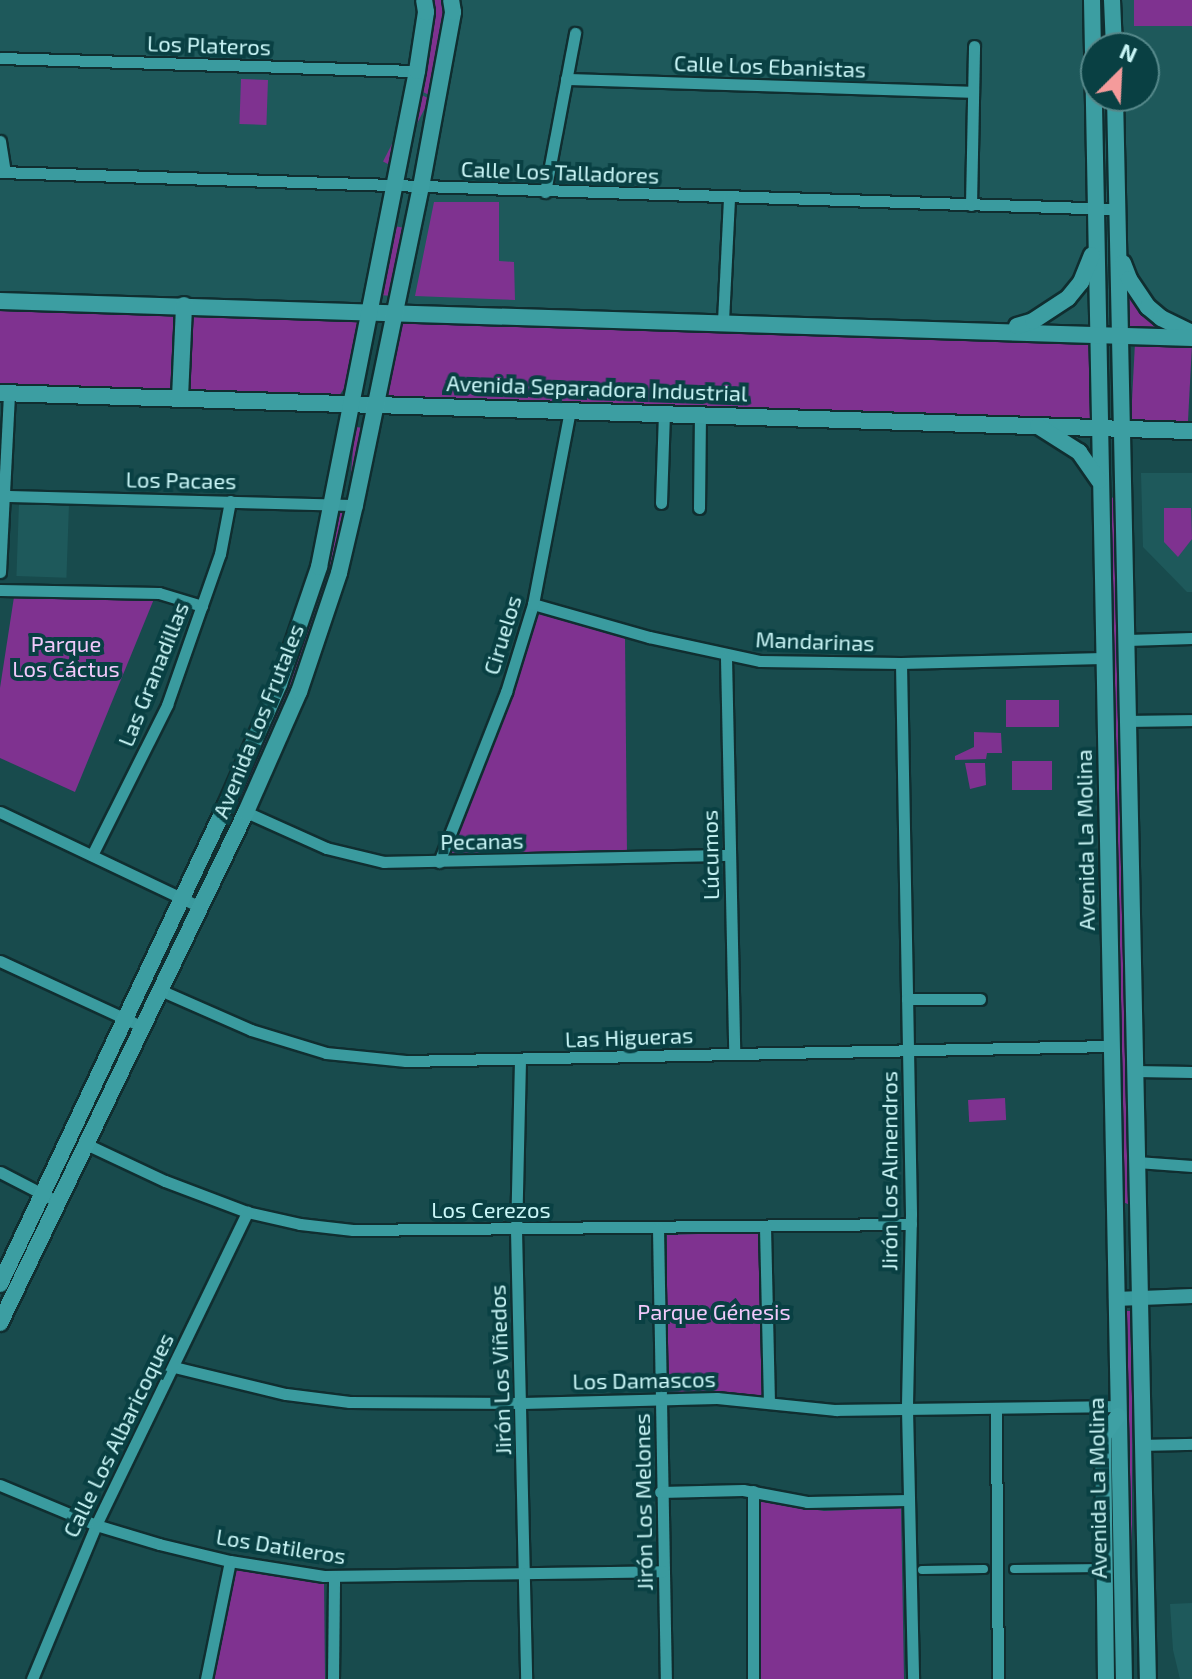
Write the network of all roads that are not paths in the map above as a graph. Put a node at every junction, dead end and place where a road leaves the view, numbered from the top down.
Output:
1 (424, 0) edge
2 (451, 0) edge
3 (1092, 0) edge
4 (1112, 0) edge
5 (1093, 32) edge
6 (1113, 32) edge
7 (575, 33) dead end
8 (974, 46) dead end
9 (0, 58) edge
10 (417, 71) junction
11 (566, 79) junction
12 (972, 92) junction
13 (1094, 112) edge
14 (1115, 112) edge
15 (0, 141) edge
16 (3, 172) edge
17 (395, 186) junction
18 (421, 187) junction
19 (545, 192) junction
20 (729, 198) junction
21 (971, 205) junction
22 (1095, 209) junction
23 (1118, 209) junction
24 (1095, 242) junction
25 (1119, 244) junction
26 (0, 301) edge
27 (184, 305) junction
28 (369, 310) junction
29 (395, 311) junction
30 (723, 321) junction
31 (990, 330) junction
32 (1097, 333) junction
33 (1121, 334) junction
34 (1192, 335) edge
35 (4, 393) edge
36 (180, 398) junction
37 (353, 403) junction
38 (375, 403) junction
39 (570, 410) junction
40 (664, 412) junction
41 (700, 414) junction
42 (1033, 424) junction
43 (1098, 426) junction
44 (1123, 426) junction
45 (1192, 431) edge
46 (1099, 481) junction
47 (5, 496) junction
48 (230, 501) junction
49 (661, 503) dead end
50 (1100, 503) junction
51 (333, 505) junction
52 (355, 505) junction
53 (699, 508) dead end
54 (1125, 525) junction
55 (0, 572) edge
56 (0, 590) edge
57 (533, 604) junction
58 (202, 606) junction
59 (1192, 638) edge
60 (1127, 640) junction
61 (726, 657) junction
62 (1103, 658) junction
63 (901, 663) junction
64 (1192, 720) edge
65 (1129, 721) junction
66 (0, 812) edge
67 (246, 812) junction
68 (92, 855) junction
69 (729, 855) junction
70 (439, 862) junction
71 (183, 899) junction
72 (200, 907) junction
73 (0, 961) edge
74 (160, 990) junction
75 (907, 999) junction
76 (980, 999) dead end
77 (126, 1019) junction
78 (143, 1027) junction
79 (1111, 1046) junction
80 (908, 1050) junction
81 (734, 1054) junction
82 (520, 1060) junction
83 (1135, 1071) junction
84 (1192, 1072) edge
85 (86, 1144) junction
86 (1137, 1162) junction
87 (1192, 1166) edge
88 (0, 1172) edge
89 (51, 1198) junction
90 (1138, 1204) junction
91 (1116, 1206) junction
92 (247, 1212) junction
93 (911, 1224) junction
94 (765, 1227) junction
95 (658, 1228) junction
96 (516, 1230) junction
97 (1139, 1273) junction
98 (1116, 1274) junction
99 (0, 1284) edge
100 (1192, 1296) edge
101 (1116, 1299) junction
102 (1139, 1299) junction
103 (0, 1323) edge
104 (174, 1367) junction
105 (661, 1400) junction
106 (769, 1401) junction
107 (522, 1403) junction
108 (907, 1409) junction
109 (996, 1410) junction
110 (1118, 1411) junction
111 (1192, 1444) edge
112 (1143, 1445) junction
113 (0, 1485) edge
114 (753, 1491) junction
115 (660, 1492) junction
116 (908, 1500) junction
117 (96, 1525) junction
118 (230, 1561) junction
119 (984, 1569) dead end
120 (1014, 1569) dead end
121 (922, 1570) dead end
122 (663, 1571) junction
123 (1112, 1571) junction
124 (525, 1575) junction
125 (1144, 1576) junction
126 (334, 1577) junction
127 (1123, 1623) junction
128 (1106, 1672) edge
129 (32, 1679) edge
130 (206, 1679) edge
131 (333, 1679) edge
132 (526, 1679) edge
133 (666, 1679) edge
134 (753, 1679) edge
135 (913, 1679) edge
136 (998, 1679) edge
137 (1124, 1679) edge
138 (1148, 1679) edge

1 - 10 main road, Avenida Los Frutales
2 - 18 main road, Avenida Los Frutales
3 - 5 main road, Avenida La Molina
4 - 6 main road
7 - 11 street
8 - 12 street
9 - 10 street, Los Plateros
10 - 17 main road, Avenida Los Frutales
11 - 12 street, Calle Los Ebanistas
11 - 19 street
12 - 21 street
13 - 22 main road, Avenida La Molina
14 - 23 main road, Avenida La Molina
15 - 16 street
16 - 17 street, Calle Los Talladores
17 - 18 street, Calle Los Talladores
17 - 28 main road, Avenida Los Frutales
18 - 19 street, Calle Los Talladores
18 - 29 main road, Avenida Los Frutales
19 - 20 street, Calle Los Talladores
20 - 21 street, Calle Los Talladores
20 - 30 street
21 - 22 street, Calle Los Talladores
22 - 23 street, Calle Los Talladores
22 - 24 main road, Avenida La Molina
23 - 25 main road, Avenida La Molina
24 - 31 main road
24 - 32 main road, Avenida La Molina
25 - 33 main road, Avenida La Molina
25 - 34 main road
26 - 27 main road
27 - 28 main road
27 - 36 main road
28 - 29 main road
28 - 37 main road, Avenida Los Frutales
29 - 30 main road
29 - 38 main road, Avenida Los Frutales
30 - 31 main road
31 - 32 main road
32 - 33 main road
32 - 43 main road, Avenida La Molina
33 - 34 main road
33 - 44 main road, Avenida La Molina
35 - 36 main road, Avenida Separadora Industrial
35 - 47 street
36 - 37 main road, Avenida Separadora Industrial
37 - 38 main road, Avenida Separadora Industrial
37 - 51 main road, Avenida Los Frutales
38 - 39 main road, Avenida Separadora Industrial
38 - 52 main road, Avenida Los Frutales
39 - 40 main road, Avenida Separadora Industrial
39 - 57 street, Ciruelos
40 - 41 main road, Avenida Separadora Industrial
40 - 49 street
41 - 42 main road, Avenida Separadora Industrial
41 - 53 street
42 - 43 main road, Avenida Separadora Industrial
42 - 46 main road
43 - 44 main road, Avenida Separadora Industrial
43 - 46 main road, Avenida La Molina
44 - 45 main road, Avenida Separadora Industrial
44 - 54 main road, Avenida La Molina
46 - 50 main road, Avenida La Molina
47 - 48 street, Los Pacaes
47 - 55 street
48 - 51 street, Los Pacaes
48 - 58 street, Las Granadillas
50 - 54 main road
50 - 62 main road, Avenida La Molina
51 - 52 street, Los Pacaes
51 - 71 main road, Avenida Los Frutales
52 - 67 main road, Avenida Los Frutales
54 - 60 main road, Avenida La Molina
56 - 58 street
57 - 61 street, Mandarinas
57 - 70 street, Ciruelos
58 - 68 street, Las Granadillas
59 - 60 street
60 - 65 main road, Avenida La Molina
61 - 63 street, Mandarinas
61 - 69 street, Lúcumos
62 - 63 street, Mandarinas
62 - 79 main road, Avenida La Molina
63 - 75 street, Jirón Los Almendros
64 - 65 street
65 - 83 main road, Avenida La Molina
66 - 68 street
67 - 70 street, Pecanas
67 - 72 main road, Avenida Los Frutales
68 - 71 street
69 - 70 street, Pecanas
69 - 81 street, Lúcumos
71 - 72 street
71 - 77 main road, Avenida Los Frutales
72 - 74 main road, Avenida Los Frutales
73 - 77 street
74 - 78 main road, Avenida Los Frutales
74 - 82 street, Las Higueras
75 - 76 street
75 - 80 street, Jirón Los Almendros
77 - 78 street
77 - 89 main road, Avenida Los Frutales
78 - 85 main road, Avenida Los Frutales
79 - 80 street, Las Higueras
79 - 91 main road, Avenida La Molina
80 - 81 street, Las Higueras
80 - 93 street, Jirón Los Almendros
81 - 82 street, Las Higueras
82 - 96 street, Jirón Los Viñedos
83 - 84 street
83 - 86 main road, Avenida La Molina
85 - 89 main road, Avenida Los Frutales
85 - 92 street, Los Cerezos
86 - 87 street
86 - 90 main road, Avenida La Molina
88 - 89 street
89 - 99 main road, Avenida Los Frutales
89 - 103 main road, Avenida Los Frutales
90 - 91 main road
90 - 97 main road, Avenida La Molina
91 - 98 main road, Avenida La Molina
92 - 96 street, Los Cerezos
92 - 104 street, Calle Los Albaricoques
93 - 94 street, Los Cerezos
93 - 108 street, Jirón Los Almendros
94 - 95 street, Los Cerezos
94 - 106 street
95 - 96 street, Los Cerezos
95 - 105 street, Jirón Los Melones
96 - 107 street, Jirón Los Viñedos
97 - 98 street
97 - 102 main road, Avenida La Molina
98 - 101 main road, Avenida La Molina
100 - 102 street
101 - 102 street
101 - 110 main road, Avenida La Molina
102 - 112 main road, Avenida La Molina
104 - 107 street, Los Damascos
104 - 117 street, Calle Los Albaricoques
105 - 106 street, Los Damascos
105 - 107 street, Los Damascos
105 - 115 street, Jirón Los Melones
106 - 108 street, Los Damascos
107 - 124 street, Jirón Los Viñedos
108 - 109 street, Los Damascos
108 - 116 street, Jirón Los Almendros
109 - 110 street, Los Damascos
109 - 136 street
110 - 123 main road
111 - 112 street
112 - 125 main road, Avenida La Molina
113 - 117 street, Los Datileros
114 - 115 street
114 - 116 street
114 - 134 street
115 - 122 street, Jirón Los Melones
116 - 135 street, Jirón Los Almendros
117 - 118 street, Los Datileros
117 - 129 street, Calle Los Albaricoques
118 - 126 street, Los Datileros
118 - 130 street
119 - 121 street
120 - 123 street
122 - 124 street, Los Datileros
122 - 133 street, Jirón Los Melones
123 - 125 main road
123 - 127 main road, Avenida La Molina
123 - 128 main road
124 - 126 street, Los Datileros
124 - 132 street, Jirón Los Viñedos
125 - 138 main road, Avenida La Molina
126 - 131 street
127 - 128 main road
127 - 137 main road, Avenida La Molina

